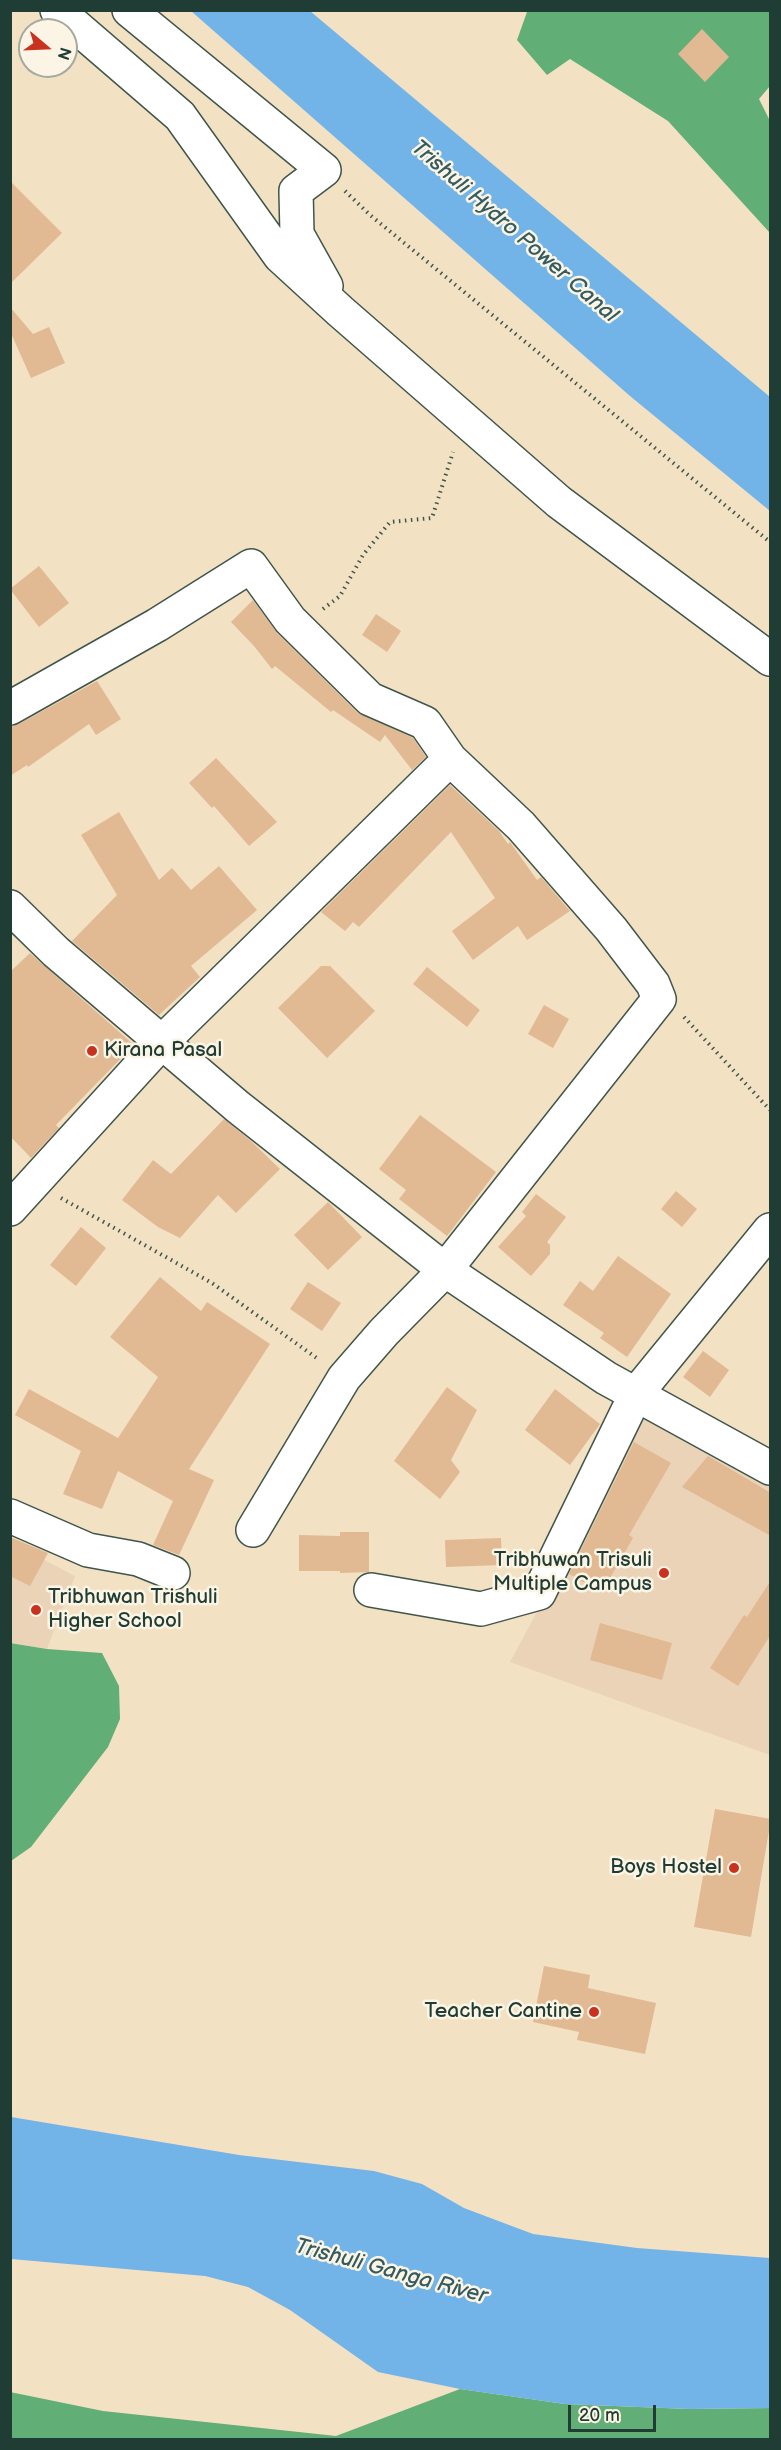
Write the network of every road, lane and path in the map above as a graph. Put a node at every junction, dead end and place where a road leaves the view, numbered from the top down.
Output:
1 (57, 10) edge
2 (129, 10) edge
3 (324, 170) junction
4 (340, 311) junction
5 (459, 414) junction
6 (771, 542) edge
7 (304, 632) junction
8 (771, 659) edge
9 (10, 708) edge
10 (450, 759) junction
11 (10, 906) edge
12 (659, 999) junction
13 (162, 1042) junction
14 (771, 1110) edge
15 (34, 1183) junction
16 (10, 1209) edge
17 (771, 1230) edge
18 (445, 1270) junction
19 (344, 1378) junction
20 (636, 1394) junction
21 (771, 1468) edge
22 (10, 1516) edge
23 (253, 1530) dead end
24 (173, 1573) dead end
25 (371, 1590) dead end

1 - 4 street
2 - 3 street
3 - 4 street
3 - 6 path
4 - 5 street
5 - 7 path
5 - 8 street
7 - 9 street
7 - 10 street
10 - 12 street
10 - 13 street
11 - 13 street
12 - 14 path
12 - 18 street
13 - 15 street
13 - 18 street
15 - 16 street
15 - 19 path
17 - 20 street
18 - 19 street
18 - 20 street
19 - 23 street
20 - 21 street
20 - 25 street
22 - 24 street

